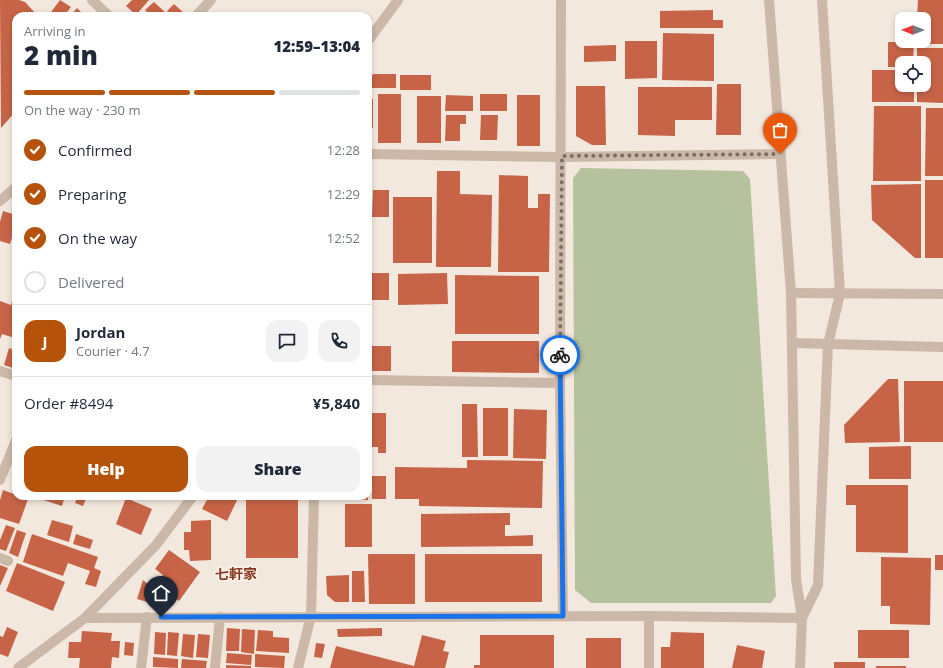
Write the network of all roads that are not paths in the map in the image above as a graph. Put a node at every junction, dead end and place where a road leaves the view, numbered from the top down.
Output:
1 (92, 0) edge
2 (211, 0) edge
3 (398, 0) edge
4 (561, 0) edge
5 (769, 0) edge
6 (822, 0) edge
7 (105, 12) edge
8 (200, 12) edge
9 (372, 36) edge
10 (372, 154) edge
11 (780, 154) junction
12 (562, 156) junction
13 (12, 190) edge
14 (0, 201) edge
15 (791, 293) junction
16 (840, 294) junction
17 (943, 294) edge
18 (793, 343) junction
19 (828, 344) junction
20 (943, 347) edge
21 (0, 371) edge
22 (12, 375) edge
23 (372, 380) edge
24 (560, 383) junction
25 (12, 450) edge
26 (0, 480) edge
27 (190, 500) edge
28 (314, 500) edge
29 (311, 616) junction
30 (563, 616) junction
31 (649, 616) junction
32 (147, 617) junction
33 (220, 617) junction
34 (85, 618) junction
35 (802, 618) junction
36 (18, 668) edge
37 (142, 668) edge
38 (215, 668) edge
39 (298, 668) edge
40 (649, 668) edge
41 (800, 668) edge

1 - 7 street
2 - 8 street
3 - 9 street
4 - 12 street
5 - 11 street
6 - 16 street
10 - 12 street
11 - 12 street
11 - 15 street
12 - 24 street
13 - 14 street
15 - 16 street
15 - 18 street
16 - 17 street
16 - 19 street
18 - 19 street
18 - 35 street
19 - 20 street
19 - 35 street
21 - 22 street
23 - 24 street
24 - 30 street
25 - 26 street
27 - 34 street
28 - 29 street
29 - 30 street
29 - 33 street
29 - 39 street
30 - 31 street
31 - 35 street
31 - 40 street
32 - 33 street
32 - 34 street
32 - 37 street
33 - 38 street
34 - 36 street
35 - 41 street

